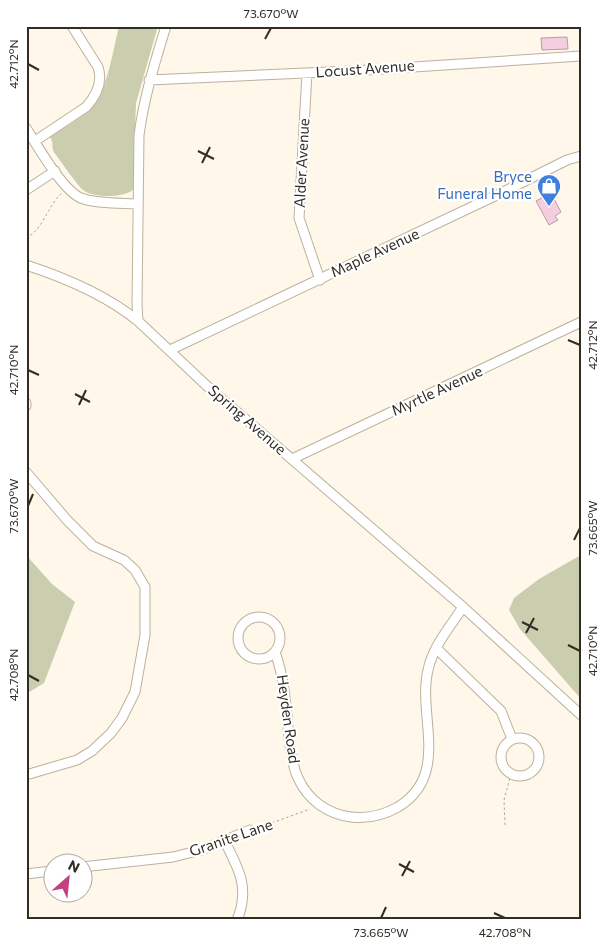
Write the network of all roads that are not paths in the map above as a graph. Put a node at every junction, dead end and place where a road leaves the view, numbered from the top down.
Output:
1 (72, 26) edge
2 (166, 26) edge
3 (581, 56) edge
4 (307, 73) junction
5 (149, 80) junction
6 (26, 128) edge
7 (35, 141) junction
8 (581, 156) edge
9 (55, 171) junction
10 (26, 190) edge
11 (138, 204) junction
12 (26, 265) edge
13 (320, 280) junction
14 (138, 321) junction
15 (581, 322) edge
16 (170, 350) junction
17 (292, 459) junction
18 (26, 472) edge
19 (463, 607) junction
20 (436, 648) junction
21 (275, 652) junction
22 (581, 715) edge
23 (512, 739) junction
24 (26, 775) edge
25 (250, 830) road end
26 (225, 842) junction
27 (92, 866) edge
28 (42, 872) edge
29 (26, 874) edge
30 (237, 920) edge

1 - 7 street
2 - 5 street
3 - 4 street, Locust Avenue
4 - 5 street, Locust Avenue
4 - 13 street, Alder Avenue
5 - 11 street
6 - 7 street
7 - 9 street
8 - 13 street, Maple Avenue
9 - 10 street
9 - 11 street
11 - 14 street
12 - 14 street, Spring Avenue
13 - 16 street, Maple Avenue
14 - 16 street, Spring Avenue
15 - 17 street, Myrtle Avenue
16 - 17 street, Spring Avenue
17 - 19 street, Spring Avenue
18 - 24 street
19 - 20 street
19 - 22 street, Spring Avenue
20 - 21 street, Heyden Road
20 - 23 street
21 - 21 street, Heyden Road
23 - 23 street
25 - 26 street, Granite Lane
26 - 27 street, Granite Lane
26 - 30 street
28 - 29 street

